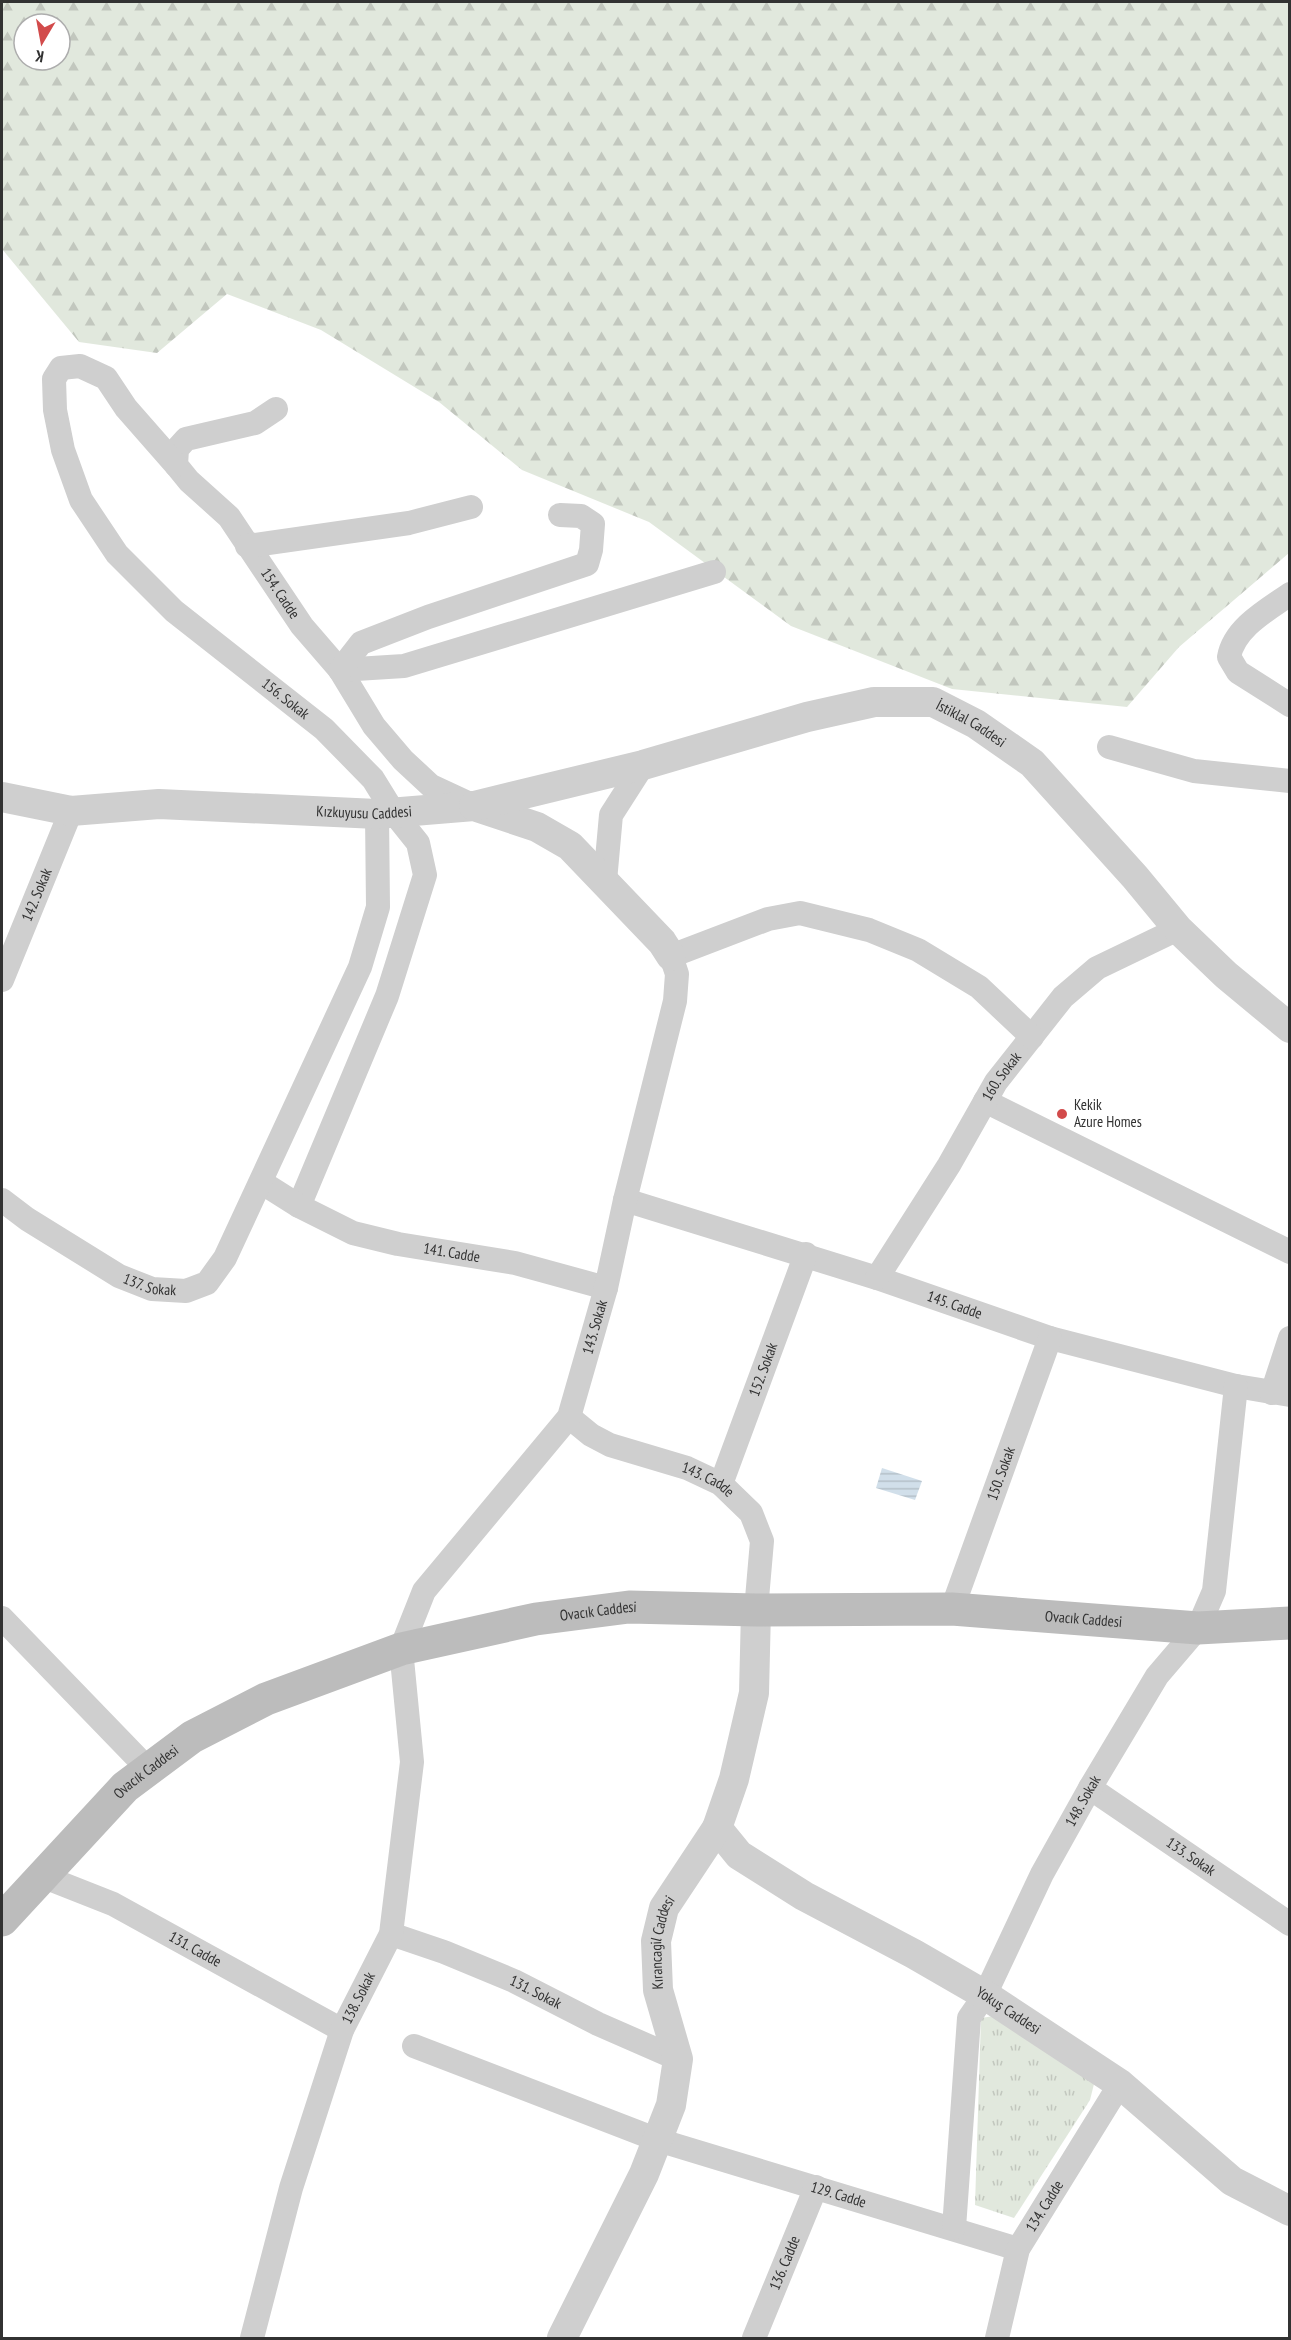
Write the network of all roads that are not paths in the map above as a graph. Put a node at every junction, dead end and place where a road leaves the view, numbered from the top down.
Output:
1 (276, 409) dead end
2 (176, 465) junction
3 (471, 507) dead end
4 (560, 515) dead end
5 (248, 546) junction
6 (714, 572) dead end
7 (1290, 594) edge
8 (340, 670) junction
9 (1290, 705) edge
10 (1109, 747) dead end
11 (643, 765) junction
12 (1290, 781) edge
13 (2, 796) edge
14 (474, 806) junction
15 (71, 811) junction
16 (385, 814) junction
17 (605, 881) junction
18 (1178, 929) junction
19 (671, 956) junction
20 (2, 980) edge
21 (1290, 1028) edge
22 (1032, 1037) junction
23 (985, 1101) junction
24 (261, 1182) junction
25 (2, 1200) edge
26 (625, 1200) junction
27 (299, 1206) junction
28 (1290, 1252) edge
29 (806, 1254) junction
30 (878, 1278) junction
31 (606, 1288) junction
32 (1050, 1338) junction
33 (1290, 1338) edge
34 (1236, 1386) junction
35 (1281, 1394) edge
36 (569, 1417) junction
37 (721, 1484) junction
38 (952, 1609) junction
39 (756, 1610) junction
40 (2, 1618) edge
41 (1290, 1623) edge
42 (1198, 1628) junction
43 (401, 1649) junction
44 (148, 1769) junction
45 (1090, 1788) junction
46 (717, 1828) junction
47 (42, 1876) junction
48 (2, 1920) edge
49 (1290, 1924) edge
50 (391, 1934) junction
51 (985, 1995) junction
52 (342, 2030) junction
53 (414, 2046) dead end
54 (678, 2060) junction
55 (1120, 2084) junction
56 (658, 2140) junction
57 (816, 2187) junction
58 (1290, 2211) edge
59 (954, 2228) junction
60 (1018, 2249) junction
61 (252, 2338) edge
62 (562, 2338) edge
63 (754, 2338) edge
64 (997, 2338) edge

1 - 2 street
2 - 5 street, 154. Cadde
2 - 16 street, 156. Sokak
3 - 5 street
4 - 8 street
5 - 8 street, 154. Cadde
6 - 8 street
7 - 9 street
8 - 14 street, 154. Cadde
10 - 12 street
11 - 14 street, İstiklal Caddesi
11 - 17 street
11 - 18 street, İstiklal Caddesi
13 - 15 street, Kızkuyusu Caddesi
14 - 16 street, Kızkuyusu Caddesi
14 - 17 street, Kızkuyusu Caddesi
15 - 16 street, Kızkuyusu Caddesi
15 - 20 street, 142. Sokak
16 - 24 street, 137. Sokak
16 - 27 street, 156. Sokak
17 - 19 street, Kızkuyusu Caddesi
18 - 21 street, İstiklal Caddesi
18 - 22 street, 160. Sokak
19 - 22 street
19 - 26 street, 143. Sokak
22 - 23 street, 160. Sokak
23 - 28 street
23 - 30 street, 160. Sokak
24 - 25 street, 137. Sokak
24 - 27 street, 141. Cadde
26 - 29 street, 145. Cadde
26 - 31 street, 143. Sokak
27 - 31 street, 141. Cadde
29 - 30 street, 145. Cadde
29 - 37 street, 152. Sokak
30 - 32 street, 145. Cadde
31 - 36 street, 143. Sokak
32 - 34 street, 145. Cadde
32 - 38 street, 150. Sokak
33 - 35 street
34 - 35 street, 145. Cadde
34 - 42 street, 148. Sokak
36 - 37 street, 143. Cadde
36 - 43 street, 143. Sokak
37 - 39 street, 143. Cadde
38 - 39 main road, Ovacık Caddesi
38 - 42 main road, Ovacık Caddesi
39 - 43 main road, Ovacık Caddesi
39 - 46 street, Kırancagil Caddesi
40 - 44 street
41 - 42 main road, Ovacık Caddesi
42 - 45 street, 148. Sokak
43 - 44 main road, Ovacık Caddesi
43 - 50 street, 138. Sokak
44 - 47 main road, Ovacık Caddesi
45 - 49 street, 133. Sokak
45 - 51 street, 148. Sokak
46 - 51 street, Yokuş Caddesi
46 - 54 street, Kırancagil Caddesi
47 - 48 main road, Ovacık Caddesi
47 - 52 street, 131. Cadde
50 - 52 street, 138. Sokak
50 - 54 street, 131. Sokak
51 - 55 street, Yokuş Caddesi
51 - 59 street, 148. Sokak
52 - 61 street, 138. Sokak
53 - 56 street, 129. Cadde
54 - 56 street, Kırancagil Caddesi
55 - 58 street, Yokuş Caddesi
55 - 60 street, 134. Cadde
56 - 57 street, 129. Cadde
56 - 62 street, Kırancagil Caddesi
57 - 59 street, 129. Cadde
57 - 63 street, 136. Cadde
59 - 60 street, 129. Cadde
60 - 64 street, 134. Cadde

